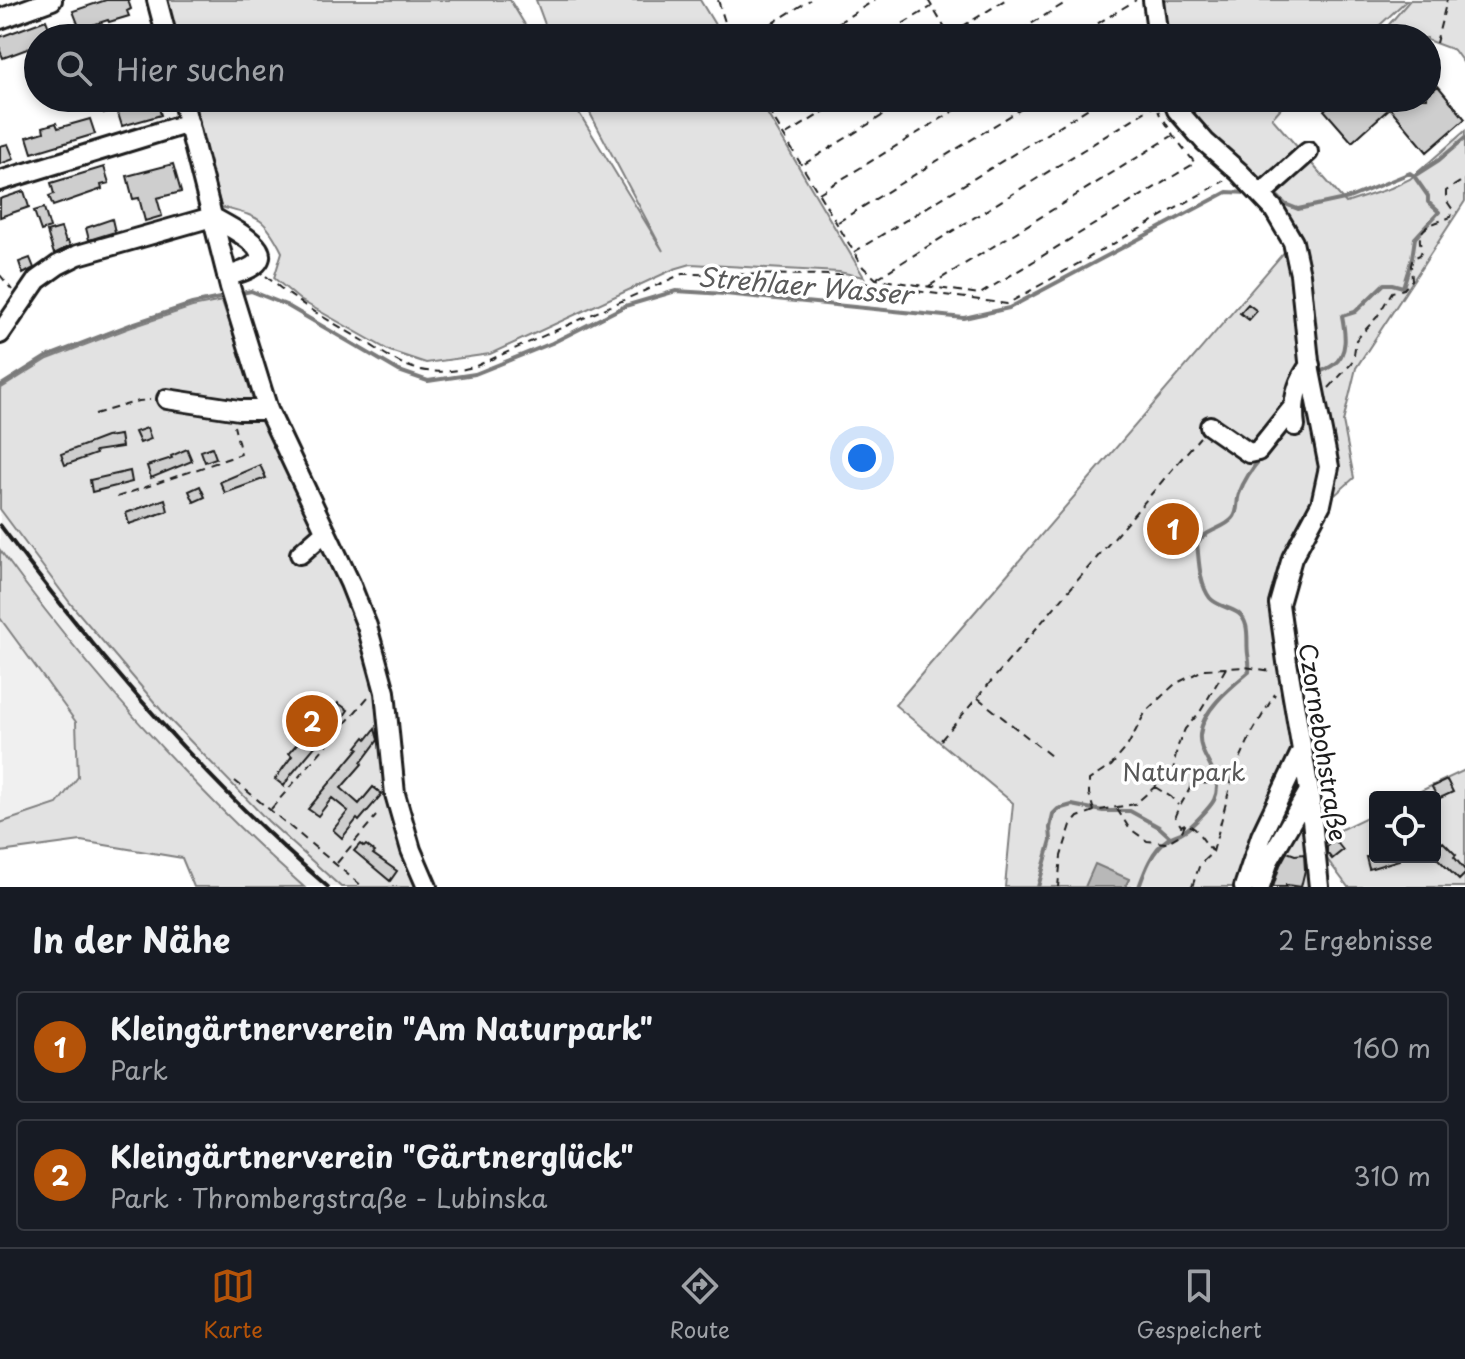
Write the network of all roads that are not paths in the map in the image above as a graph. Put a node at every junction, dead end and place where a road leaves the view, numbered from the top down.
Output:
1 (52, 0) edge
2 (157, 0) edge
3 (1153, 0) edge
4 (0, 19) edge
5 (163, 24) edge
6 (1156, 24) edge
7 (186, 112) edge
8 (1179, 112) edge
9 (189, 123) junction
10 (1308, 152) dead end
11 (0, 181) edge
12 (1266, 190) junction
13 (212, 217) junction
14 (230, 287) junction
15 (0, 334) edge
16 (1312, 378) junction
17 (167, 399) road end
18 (268, 410) junction
19 (1210, 426) road end
20 (325, 532) junction
21 (300, 554) dead end
22 (1302, 750) junction
23 (1309, 791) junction
24 (427, 887) edge
25 (1244, 887) edge
26 (1260, 887) edge
27 (1319, 887) edge

1 - 4 street
2 - 5 street
3 - 6 street
7 - 9 street
8 - 12 street
9 - 11 street
9 - 13 street
10 - 12 street
12 - 16 street
13 - 14 street
13 - 14 street
13 - 15 street
14 - 18 street
16 - 19 street
16 - 22 street, Czornebohstraße
17 - 18 street
18 - 20 street
20 - 21 street
20 - 24 street
22 - 23 street, Czornebohstraße
22 - 25 street
23 - 26 street
23 - 27 street, Czornebohstraße

